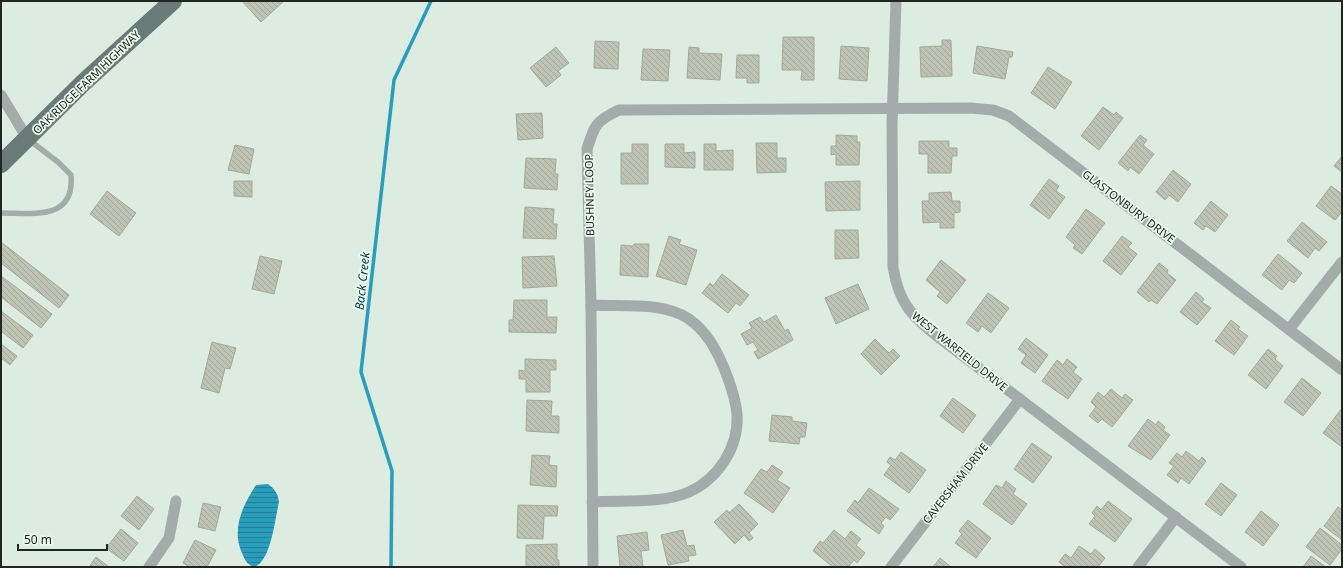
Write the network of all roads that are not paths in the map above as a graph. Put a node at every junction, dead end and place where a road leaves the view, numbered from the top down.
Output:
1 (172, 1) edge
2 (896, 1) edge
3 (1, 95) edge
4 (892, 109) junction
5 (27, 138) junction
6 (1, 164) edge
7 (1, 213) edge
8 (1342, 262) edge
9 (591, 306) junction
10 (1290, 328) junction
11 (1342, 370) edge
12 (1020, 399) junction
13 (176, 501) dead end
14 (592, 502) junction
15 (1176, 517) junction
16 (149, 567) edge
17 (593, 567) edge
18 (891, 567) edge
19 (1138, 567) edge
20 (1241, 567) edge

1 - 5 main road, OAK RIDGE FARM HIGHWAY
2 - 4 street, WEST WARFIELD DRIVE
3 - 5 street
4 - 9 street, BUSHNEY LOOP
4 - 10 street, GLASTONBURY DRIVE
4 - 12 street, WEST WARFIELD DRIVE
5 - 6 main road, OAK RIDGE FARM HIGHWAY
5 - 7 lane
8 - 10 street
9 - 14 street, BUSHNEY LOOP
9 - 14 street
10 - 11 street, GLASTONBURY DRIVE
12 - 15 street, WEST WARFIELD DRIVE
12 - 18 street, CAVERSHAM DRIVE
13 - 16 street
14 - 17 street, BUSHNEY LOOP
15 - 19 street
15 - 20 street, WEST WARFIELD DRIVE

